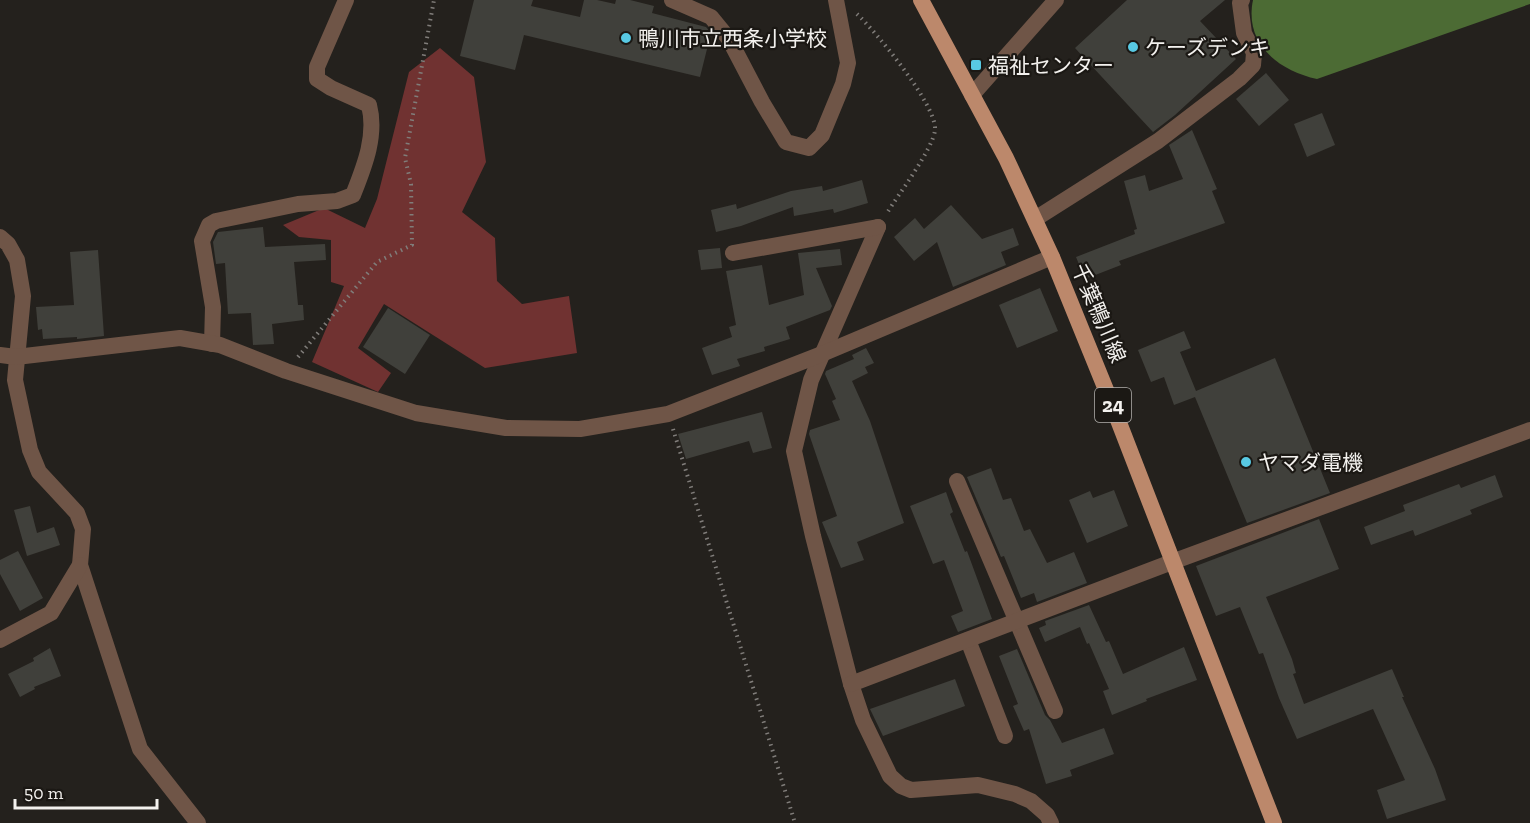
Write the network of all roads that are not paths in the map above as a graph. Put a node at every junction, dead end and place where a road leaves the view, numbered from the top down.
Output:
1 (346, 0) edge
2 (672, 0) edge
3 (921, 0) edge
4 (1056, 0) edge
5 (1242, 0) edge
6 (836, 3) edge
7 (972, 95) junction
8 (1035, 219) junction
9 (0, 237) edge
10 (733, 253) dead end
11 (1052, 257) junction
12 (212, 344) junction
13 (822, 354) junction
14 (8, 356) edge
15 (1530, 430) edge
16 (957, 481) dead end
17 (1172, 562) junction
18 (80, 565) junction
19 (1017, 621) junction
20 (0, 640) edge
21 (968, 640) junction
22 (851, 684) junction
23 (1055, 711) dead end
24 (1005, 736) dead end
25 (198, 823) edge
26 (1051, 823) edge
27 (1274, 823) edge

1 - 12 street
2 - 6 street
3 - 7 main road, 千葉鴨川線 / 24
4 - 7 street
5 - 8 street
7 - 8 main road, 千葉鴨川線 / 24
8 - 11 main road, 千葉鴨川線 / 24
9 - 14 street
10 - 13 street
11 - 13 street
11 - 17 main road, 千葉鴨川線 / 24
12 - 13 street
12 - 14 street
13 - 22 street
14 - 18 street
15 - 17 street
16 - 19 street
17 - 19 street
17 - 27 main road, 千葉鴨川線 / 24
18 - 20 street
18 - 25 street
19 - 21 street
19 - 23 street
21 - 22 street
21 - 24 street
22 - 26 street

